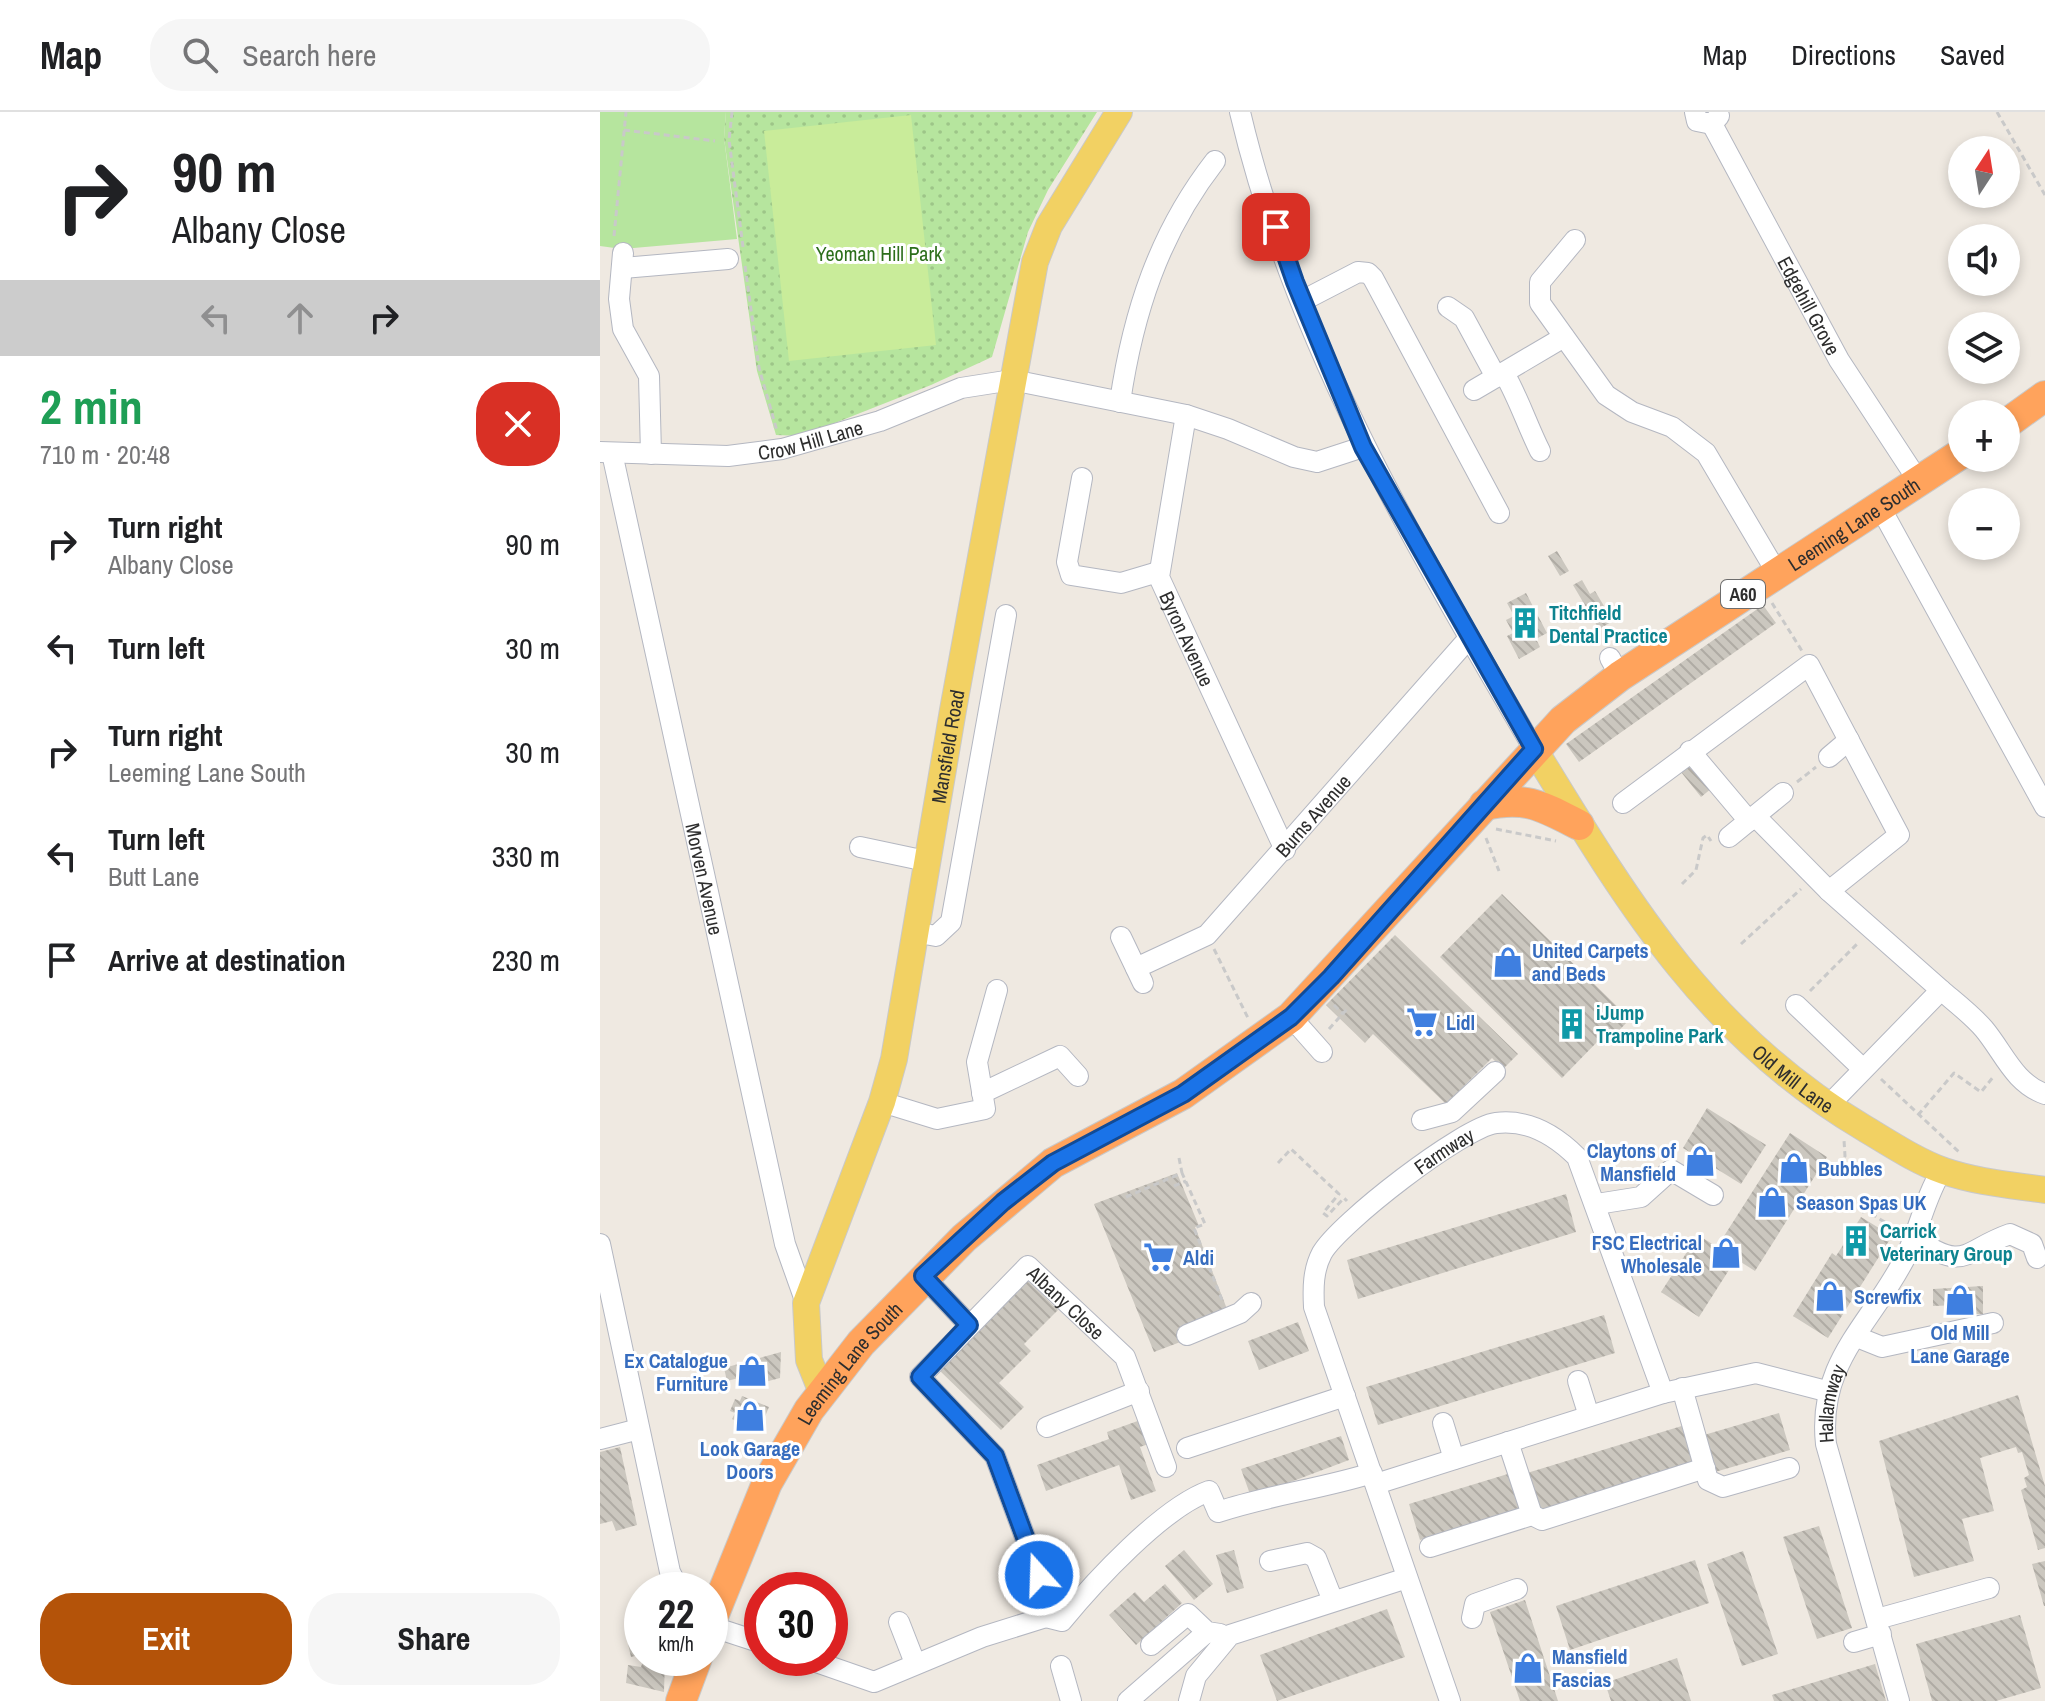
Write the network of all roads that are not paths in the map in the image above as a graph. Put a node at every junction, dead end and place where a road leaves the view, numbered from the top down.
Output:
1 (1119, 112) edge
2 (1240, 112) edge
3 (1695, 112) edge
4 (1716, 118) edge
5 (1215, 161) dead end
6 (1575, 240) dead end
7 (728, 259) dead end
8 (610, 300) edge
9 (1302, 301) junction
10 (1448, 307) dead end
11 (1564, 337) junction
12 (1500, 375) junction
13 (1012, 380) junction
14 (1474, 390) dead end
15 (2045, 396) edge
16 (1120, 402) junction
17 (2020, 414) edge
18 (1186, 415) junction
19 (1363, 447) junction
20 (1540, 451) dead end
21 (606, 452) edge
22 (651, 454) junction
23 (1948, 462) edge
24 (1082, 478) dead end
25 (1919, 482) junction
26 (1880, 507) junction
27 (1499, 513) dead end
28 (1158, 572) junction
29 (1768, 578) junction
30 (1006, 615) dead end
31 (1469, 638) junction
32 (960, 669) junction
33 (995, 677) junction
34 (1849, 740) junction
35 (1534, 749) junction
36 (1690, 751) junction
37 (1829, 757) road end
38 (1783, 793) road end
39 (1623, 803) dead end
40 (2045, 807) edge
41 (1752, 818) junction
42 (1484, 820) junction
43 (1571, 834) junction
44 (1724, 843) road end
45 (860, 847) dead end
46 (1285, 850) junction
47 (926, 861) junction
48 (1821, 884) junction
49 (914, 932) junction
50 (1121, 937) dead end
51 (997, 990) dead end
52 (1941, 990) junction
53 (1796, 1005) road end
54 (1291, 1017) junction
55 (1322, 1052) dead end
56 (1865, 1067) junction
57 (1495, 1072) dead end
58 (1078, 1076) dead end
59 (982, 1093) junction
60 (2045, 1094) edge
61 (882, 1102) junction
62 (1827, 1107) junction
63 (1422, 1120) dead end
64 (1942, 1170) junction
65 (2045, 1190) edge
66 (1713, 1195) dead end
67 (1597, 1204) junction
68 (1914, 1238) junction
69 (600, 1244) edge
70 (2037, 1258) dead end
71 (923, 1276) junction
72 (806, 1303) junction
73 (1251, 1303) dead end
74 (1993, 1323) dead end
75 (969, 1325) junction
76 (1187, 1335) dead end
77 (1857, 1337) junction
78 (1578, 1381) dead end
79 (821, 1390) junction
80 (1673, 1390) junction
81 (1139, 1391) junction
82 (1826, 1391) junction
83 (1345, 1396) junction
84 (1589, 1416) junction
85 (1443, 1423) dead end
86 (1047, 1427) dead end
87 (639, 1429) junction
88 (600, 1439) edge
89 (1508, 1442) junction
90 (1187, 1448) dead end
91 (1454, 1459) junction
92 (1166, 1467) dead end
93 (1705, 1468) junction
94 (1789, 1468) dead end
95 (1374, 1479) junction
96 (1532, 1515) junction
97 (1430, 1547) dead end
98 (1270, 1561) dead end
99 (670, 1572) edge
100 (1407, 1578) junction
101 (728, 1580) edge
102 (1989, 1588) dead end
103 (1517, 1589) dead end
104 (1333, 1601) junction
105 (1046, 1617) junction
106 (1472, 1618) dead end
107 (899, 1622) dead end
108 (1879, 1626) junction
109 (1207, 1632) junction
110 (1230, 1635) junction
111 (1854, 1642) dead end
112 (1151, 1645) dead end
113 (915, 1663) junction
114 (1061, 1666) dead end
115 (690, 1676) edge
116 (844, 1676) edge
117 (877, 1691) edge
118 (681, 1701) edge
119 (1071, 1701) edge
120 (1128, 1701) edge
121 (1189, 1701) edge
122 (1450, 1701) edge
123 (1899, 1701) edge

1 - 13 main road, Mansfield Road
2 - 9 street
3 - 4 street, Edgehill Grove
4 - 25 street, Edgehill Grove
5 - 16 street
6 - 11 street
7 - 8 street
8 - 22 street
9 - 19 street
9 - 27 street
10 - 12 street
11 - 12 street
11 - 29 street
12 - 14 street
12 - 20 street
13 - 16 street
13 - 22 street, Crow Hill Lane
13 - 32 main road, Mansfield Road
15 - 17 highway
16 - 18 street
18 - 19 street
18 - 28 street, Byron Avenue
19 - 31 street
21 - 22 street, Crow Hill Lane
21 - 72 street, Morven Avenue
23 - 25 highway, Leeming Lane South / A60
24 - 28 street
25 - 26 highway, Leeming Lane South / A60
26 - 29 highway, Leeming Lane South / A60
26 - 40 street
28 - 46 street, Byron Avenue
29 - 35 highway, Leeming Lane South / A60
30 - 33 street
31 - 35 street
31 - 46 street, Burns Avenue
32 - 33 street
32 - 47 main road, Mansfield Road
33 - 49 street
34 - 36 street
34 - 37 street
34 - 48 street
35 - 42 highway, Leeming Lane South / A60
35 - 43 main road, Old Mill Lane
36 - 39 street
36 - 41 street
38 - 41 street
41 - 44 street
41 - 48 street
42 - 43 highway
42 - 54 highway, Leeming Lane South / A60
43 - 62 main road, Old Mill Lane
45 - 47 street
46 - 50 street, Burns Avenue
47 - 49 main road, Mansfield Road
48 - 52 street
49 - 61 main road, Mansfield Road
51 - 59 street
52 - 56 street
52 - 60 street
53 - 56 street
54 - 55 street
54 - 71 highway, Leeming Lane South / A60
56 - 62 street
57 - 63 street
58 - 59 street
59 - 61 street
61 - 72 main road, Mansfield Road
62 - 64 main road, Old Mill Lane
64 - 65 main road, Old Mill Lane
64 - 68 street, Hallamway
66 - 67 street
67 - 80 street, Farmway
67 - 83 street, Farmway
68 - 70 street
68 - 77 street, Hallamway
69 - 87 street
71 - 75 street
71 - 79 highway, Leeming Lane South / A60
72 - 79 main road, Mansfield Road
73 - 76 street
74 - 77 street
75 - 81 street, Albany Close
75 - 105 street, Albany Close
77 - 82 street, Hallamway
78 - 84 street
79 - 101 highway, Leeming Lane South / A60
80 - 82 street
80 - 84 street
80 - 93 street, Farmway
81 - 86 street
81 - 92 street, Albany Close
82 - 108 street, Hallamway
83 - 90 street
83 - 95 street, Farmway
84 - 89 street
85 - 91 street
87 - 88 street
87 - 99 street
89 - 91 street
89 - 96 street
91 - 95 street
93 - 94 street
93 - 96 street
95 - 100 street, Farmway
95 - 105 street
96 - 97 street
98 - 104 street
100 - 104 street
100 - 122 street, Farmway
102 - 108 street
103 - 106 street
104 - 110 street
105 - 113 street
107 - 113 street
108 - 111 street
108 - 123 street, Hallamway
109 - 110 street
109 - 112 street
109 - 120 street
110 - 121 street
113 - 117 street
114 - 119 street
115 - 118 highway
116 - 117 street

